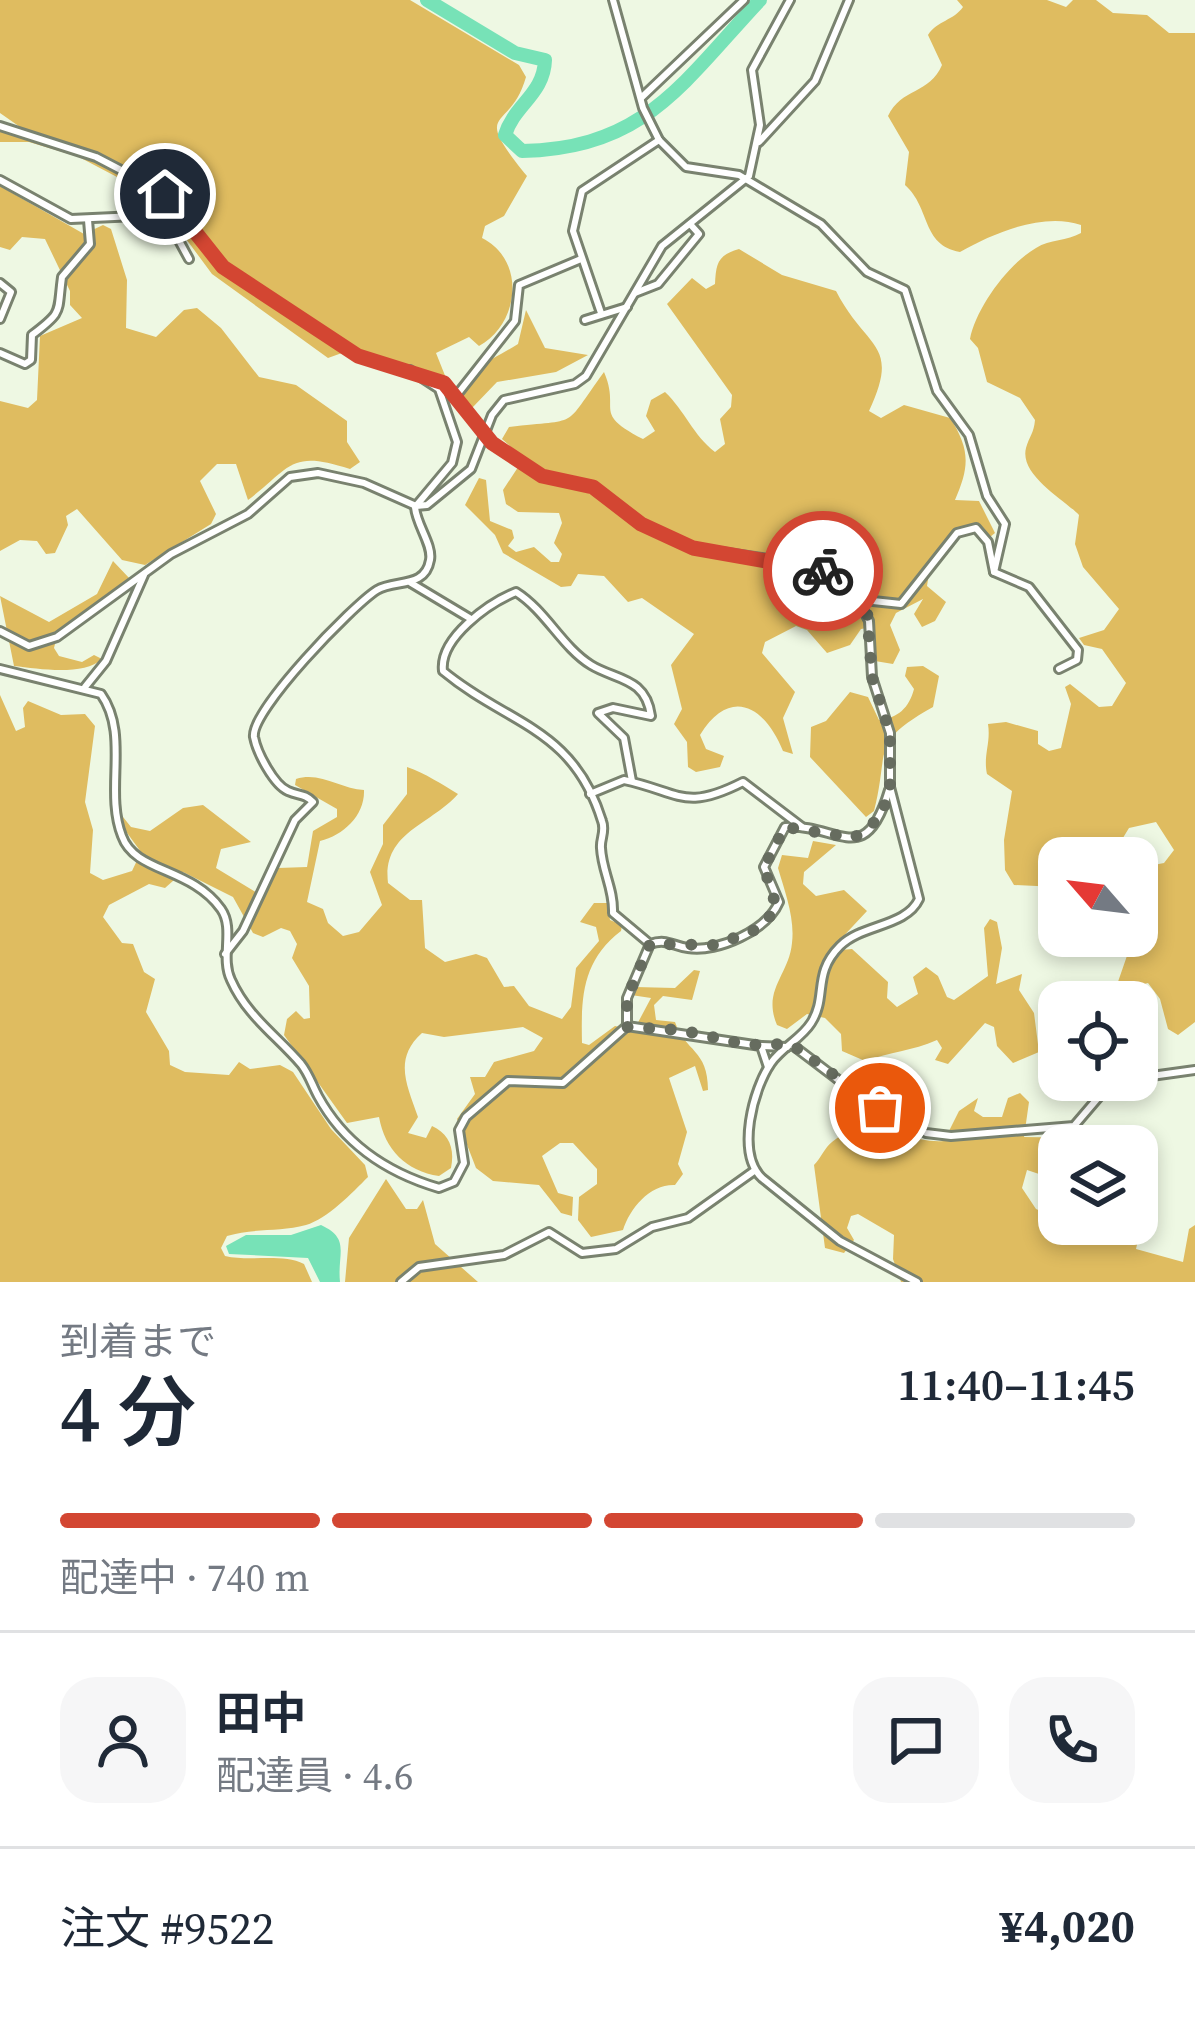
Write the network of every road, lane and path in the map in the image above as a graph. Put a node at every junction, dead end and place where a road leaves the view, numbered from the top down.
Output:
1 (614, 0) edge
2 (744, 0) edge
3 (790, 0) edge
4 (848, 0) edge
5 (641, 98) junction
6 (0, 126) edge
7 (659, 140) junction
8 (759, 142) junction
9 (750, 175) junction
10 (0, 180) edge
11 (88, 218) junction
12 (689, 223) junction
13 (189, 259) dead end
14 (581, 260) junction
15 (0, 284) edge
16 (635, 292) junction
17 (628, 307) junction
18 (601, 313) junction
19 (0, 319) edge
20 (585, 320) dead end
21 (0, 353) edge
22 (409, 369) junction
23 (456, 396) junction
24 (484, 436) junction
25 (416, 506) junction
26 (826, 572) junction
27 (994, 572) junction
28 (145, 573) junction
29 (411, 583) junction
30 (471, 619) junction
31 (0, 632) edge
32 (0, 669) edge
33 (1059, 669) dead end
34 (85, 687) junction
35 (632, 781) junction
36 (890, 787) junction
37 (589, 794) junction
38 (804, 830) junction
39 (650, 944) junction
40 (225, 954) junction
41 (627, 1027) junction
42 (789, 1045) junction
43 (761, 1046) junction
44 (768, 1067) junction
45 (1195, 1070) edge
46 (1158, 1075) edge
47 (1095, 1101) edge
48 (754, 1171) junction
49 (401, 1282) edge
50 (917, 1282) edge

1 - 5 street
2 - 5 street
3 - 8 street
4 - 8 street
5 - 7 street
6 - 22 street
7 - 9 street
7 - 14 street
8 - 9 street
9 - 12 street
9 - 27 street
10 - 11 street
11 - 13 street
11 - 21 street
12 - 16 street
12 - 16 street
14 - 18 street
14 - 23 street
15 - 19 street
16 - 17 street
17 - 18 street
17 - 24 street
18 - 20 street
22 - 23 street
22 - 25 street
23 - 24 street
24 - 25 street
24 - 26 street
25 - 28 street
25 - 29 street
26 - 27 street
26 - 36 street
27 - 33 street
28 - 31 street
28 - 34 street
29 - 30 street
29 - 40 street
30 - 35 street
30 - 37 street
32 - 34 street
34 - 40 street
35 - 37 street
35 - 38 street
36 - 38 street
36 - 42 street
37 - 39 street
38 - 39 street
39 - 41 street
40 - 41 street
41 - 43 street
42 - 43 street
42 - 44 street
42 - 47 street
43 - 44 street
44 - 48 street
45 - 46 street
48 - 49 street
48 - 50 street

